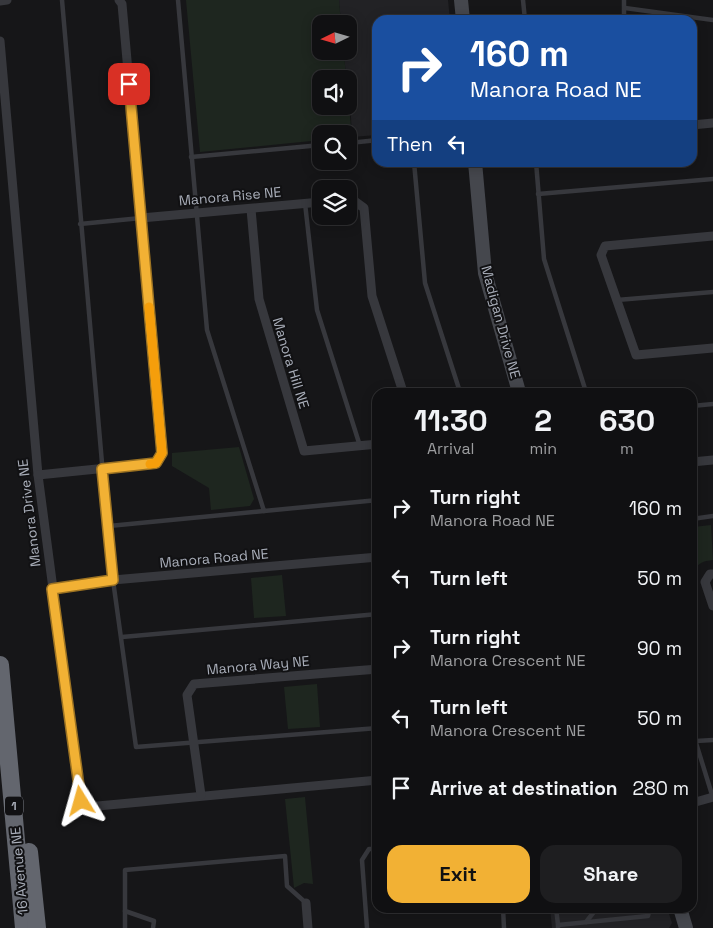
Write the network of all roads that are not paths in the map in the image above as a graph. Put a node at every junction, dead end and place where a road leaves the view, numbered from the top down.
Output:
1 (7, 0) edge
2 (62, 0) edge
3 (119, 0) edge
4 (178, 0) edge
5 (461, 0) edge
6 (523, 0) edge
7 (624, 0) edge
8 (0, 1) edge
9 (625, 8) junction
10 (462, 15) edge
11 (524, 15) edge
12 (624, 15) edge
13 (676, 15) edge
14 (697, 18) edge
15 (713, 20) edge
16 (0, 41) edge
17 (713, 123) edge
18 (697, 125) edge
19 (372, 141) edge
20 (357, 142) edge
21 (312, 146) edge
22 (190, 157) junction
23 (414, 167) edge
24 (475, 167) edge
25 (536, 167) edge
26 (713, 179) edge
27 (538, 194) junction
28 (312, 203) edge
29 (357, 203) edge
30 (306, 204) junction
31 (251, 209) junction
32 (196, 213) junction
33 (141, 218) junction
34 (80, 224) junction
35 (713, 236) edge
36 (713, 292) edge
37 (617, 300) junction
38 (713, 348) edge
39 (401, 388) edge
40 (459, 388) edge
41 (518, 388) edge
42 (585, 388) edge
43 (713, 404) edge
44 (697, 406) edge
45 (372, 445) edge
46 (360, 446) junction
47 (713, 460) edge
48 (697, 462) edge
49 (102, 469) junction
50 (38, 475) junction
51 (372, 501) edge
52 (264, 511) junction
53 (713, 516) edge
54 (697, 518) edge
55 (109, 526) junction
56 (372, 558) edge
57 (713, 574) edge
58 (113, 580) junction
59 (52, 589) junction
60 (713, 606) edge
61 (372, 615) edge
62 (122, 637) junction
63 (0, 665) edge
64 (372, 669) edge
65 (2, 684) junction
66 (372, 728) edge
67 (713, 740) edge
68 (697, 741) edge
69 (194, 742) junction
70 (697, 744) edge
71 (372, 781) edge
72 (201, 795) junction
73 (713, 798) edge
74 (697, 802) edge
75 (372, 849) edge
76 (306, 903) joint
77 (125, 911) junction
78 (503, 913) edge
79 (557, 913) edge
80 (593, 913) edge
81 (649, 913) edge
82 (682, 913) edge
83 (586, 922) junction
84 (558, 926) edge
85 (24, 928) edge
86 (38, 928) edge
87 (125, 928) edge
88 (154, 928) edge
89 (308, 928) edge
90 (367, 928) edge
91 (504, 928) edge
92 (686, 928) edge

1 - 8 street
2 - 34 lane
3 - 33 street
4 - 22 lane
5 - 10 street
6 - 11 lane
7 - 9 lane
9 - 12 lane
9 - 13 lane
14 - 15 lane
16 - 50 street, Manora Drive NE
17 - 18 street
19 - 20 lane
21 - 22 lane
22 - 32 lane
23 - 40 lane
24 - 41 street, Madigan Drive NE
25 - 27 lane
26 - 27 lane
27 - 42 lane
28 - 30 street, Manora Rise NE
29 - 39 street
30 - 31 street, Manora Rise NE
30 - 46 lane
31 - 32 street, Manora Rise NE
31 - 46 street, Manora Hill NE
32 - 33 street, Manora Rise NE
32 - 52 lane
33 - 34 lane
33 - 49 street
34 - 49 lane
35 - 37 street
36 - 37 lane
37 - 38 street
43 - 44 lane
45 - 46 street, Manora Hill NE
47 - 48 street
49 - 50 street
49 - 55 lane
50 - 59 street, Manora Drive NE
51 - 52 lane
52 - 55 lane
53 - 54 lane
55 - 58 lane
56 - 58 street, Manora Road NE
57 - 60 street
58 - 59 street, Manora Road NE
58 - 62 lane
59 - 72 street, Manora Drive NE
61 - 62 lane
62 - 69 lane
63 - 65 highway, 16 Avenue NE / 1
64 - 69 street, Manora Way NE
65 - 85 highway, 16 Avenue NE / 1
65 - 86 highway
66 - 69 lane
67 - 68 lane
69 - 72 street, Manora Way NE
70 - 73 lane
71 - 72 street, Manora Drive NE
73 - 74 street
75 - 90 lane
76 - 77 lane
76 - 89 street
77 - 87 lane
77 - 88 lane
78 - 91 lane
79 - 84 lane
80 - 83 lane
81 - 83 lane
82 - 92 street
83 - 84 lane

